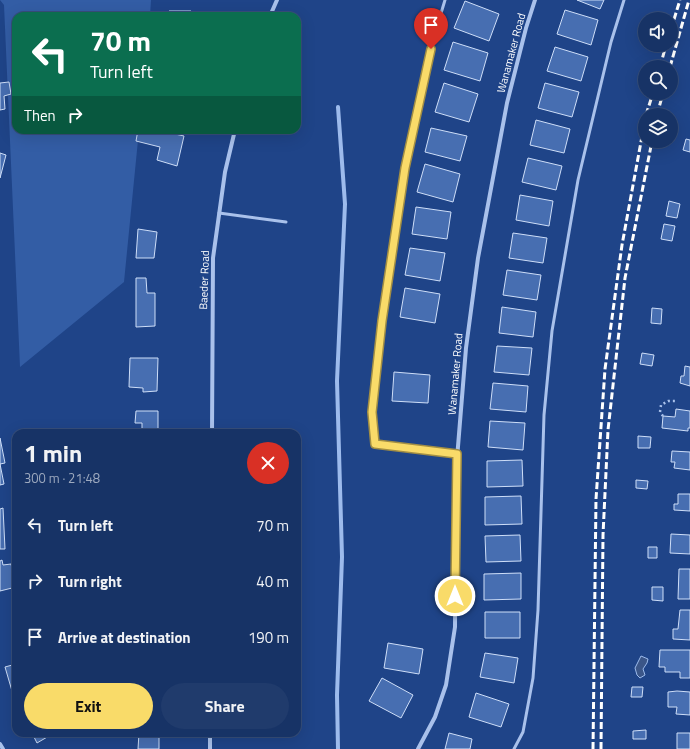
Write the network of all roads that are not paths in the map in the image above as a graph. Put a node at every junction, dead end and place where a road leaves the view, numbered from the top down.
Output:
1 (277, 0) edge
2 (445, 0) edge
3 (535, 0) edge
4 (624, 0) edge
5 (272, 12) edge
6 (234, 134) edge
7 (219, 213) junction
8 (286, 222) dead end
9 (212, 429) edge
10 (457, 454) junction
11 (210, 737) edge
12 (0, 744) edge
13 (3, 749) edge
14 (210, 749) edge
15 (418, 749) edge
16 (514, 749) edge

1 - 5 street
2 - 10 lane
3 - 10 street, Wanamaker Road
4 - 16 lane
6 - 7 street, Baeder Road
7 - 8 lane
7 - 9 street, Baeder Road
10 - 15 street, Wanamaker Road
11 - 14 street
12 - 13 street

